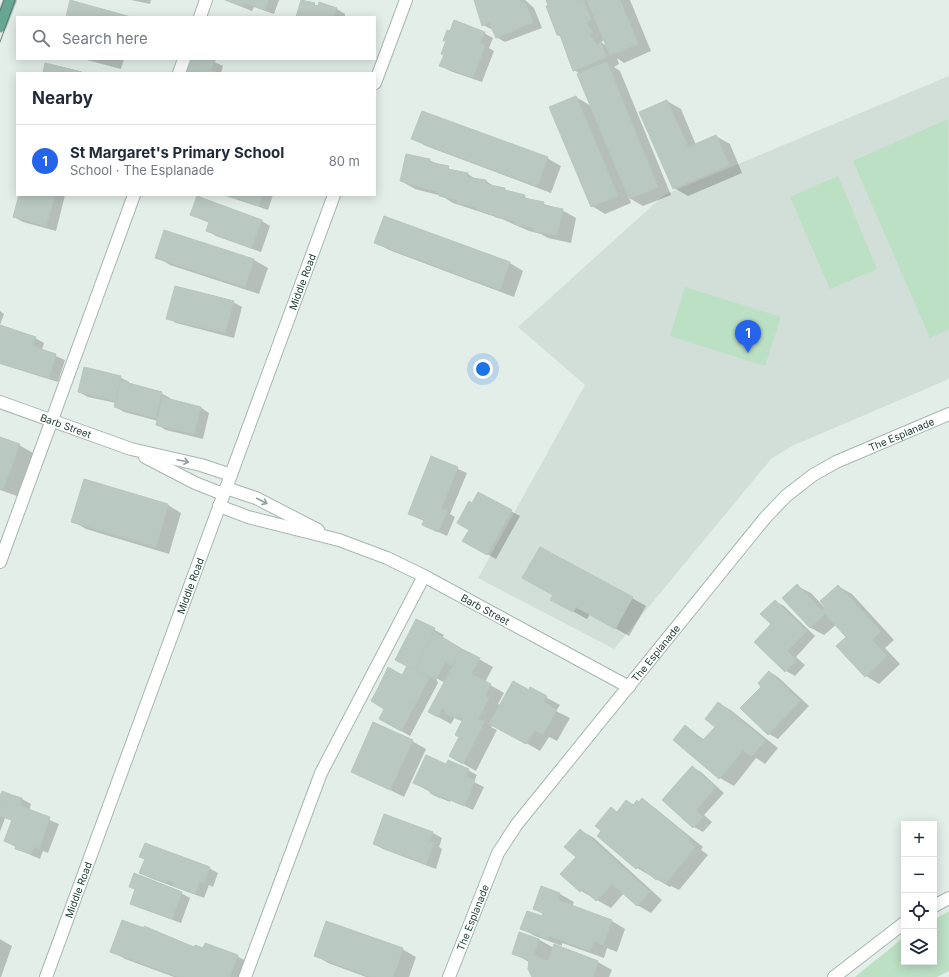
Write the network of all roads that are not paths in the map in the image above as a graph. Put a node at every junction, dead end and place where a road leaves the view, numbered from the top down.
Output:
1 (10, 0) edge
2 (206, 0) edge
3 (406, 0) edge
4 (200, 16) edge
5 (0, 26) edge
6 (184, 60) edge
7 (179, 72) edge
8 (376, 80) edge
9 (134, 196) edge
10 (334, 196) edge
11 (0, 402) edge
12 (949, 414) edge
13 (51, 420) junction
14 (131, 449) junction
15 (231, 475) junction
16 (223, 496) junction
17 (339, 540) junction
18 (0, 562) edge
19 (424, 576) junction
20 (629, 687) junction
21 (949, 898) edge
22 (937, 904) edge
23 (901, 925) edge
24 (46, 977) edge
25 (245, 977) edge
26 (449, 977) edge
27 (834, 977) edge

1 - 5 main road
2 - 4 street
3 - 8 street
6 - 7 street
9 - 13 street
10 - 15 street, Middle Road
11 - 13 street, Barb Street
12 - 20 street, The Esplanade
13 - 14 street, Barb Street
13 - 18 street
14 -> 15 street, Barb Street
14 - 16 street, Barb Street
15 - 16 street, Middle Road
16 -> 17 street, Barb Street
16 - 17 street, Barb Street
16 - 24 street, Middle Road
17 - 19 street, Barb Street
19 - 20 street, Barb Street
19 - 25 street
20 - 26 street, The Esplanade
21 - 22 street
23 - 27 street

